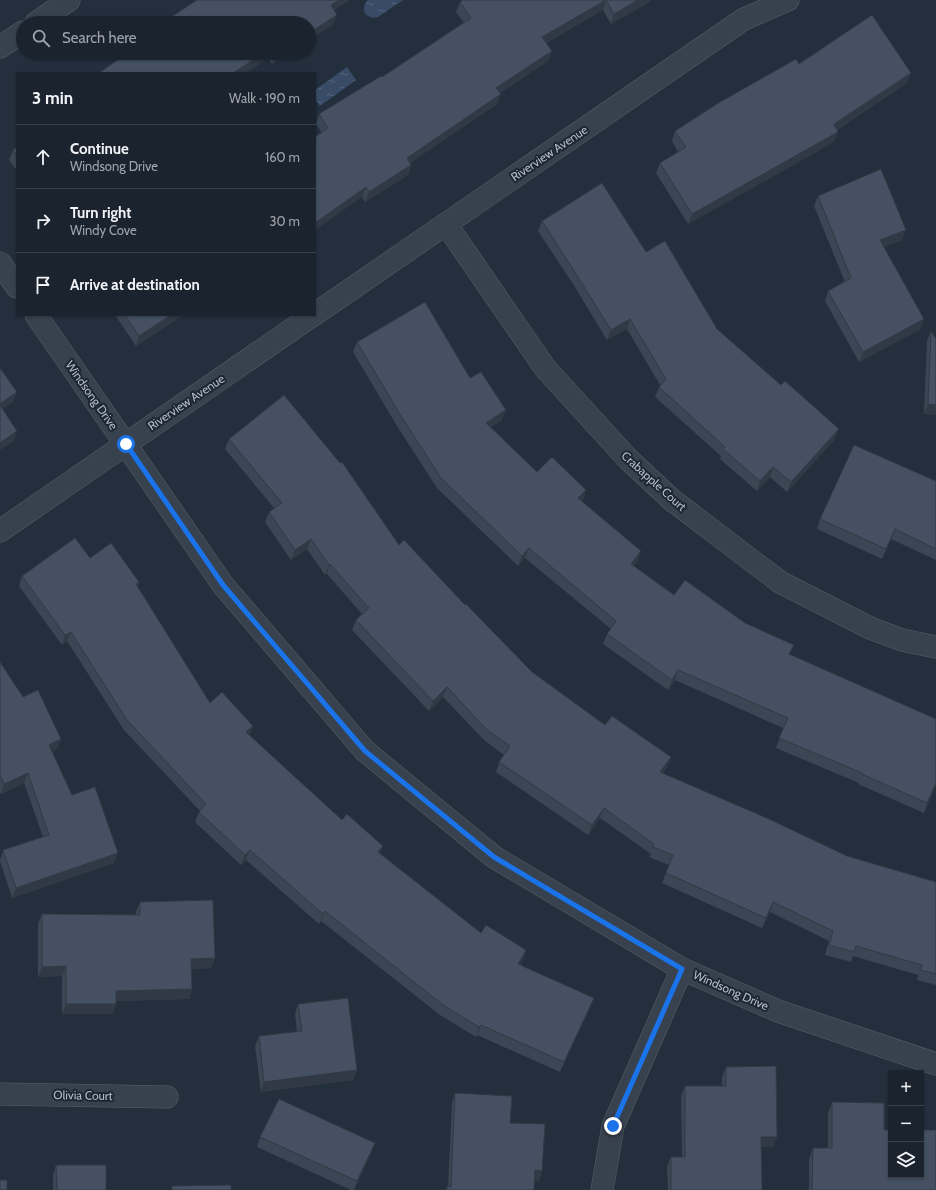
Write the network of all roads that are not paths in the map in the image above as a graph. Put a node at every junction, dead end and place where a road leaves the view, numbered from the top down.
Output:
1 (69, 0) edge
2 (788, 0) edge
3 (46, 16) edge
4 (16, 37) edge
5 (0, 47) edge
6 (446, 224) junction
7 (0, 263) edge
8 (16, 286) edge
9 (316, 313) edge
10 (37, 316) edge
11 (311, 316) edge
12 (126, 444) junction
13 (0, 531) edge
14 (936, 647) edge
15 (682, 969) junction
16 (936, 1064) edge
17 (0, 1094) edge
18 (167, 1097) dead end
19 (602, 1190) edge

1 - 3 street
2 - 6 street, Riverview Avenue
4 - 5 street
6 - 9 street, Riverview Avenue
6 - 14 street, Crabapple Court
7 - 8 street
10 - 12 street, Windsong Drive
11 - 12 street, Riverview Avenue
12 - 13 street, Riverview Avenue
12 - 15 street, Windsong Drive
15 - 16 street, Windsong Drive
15 - 19 street
17 - 18 street, Olivia Court

